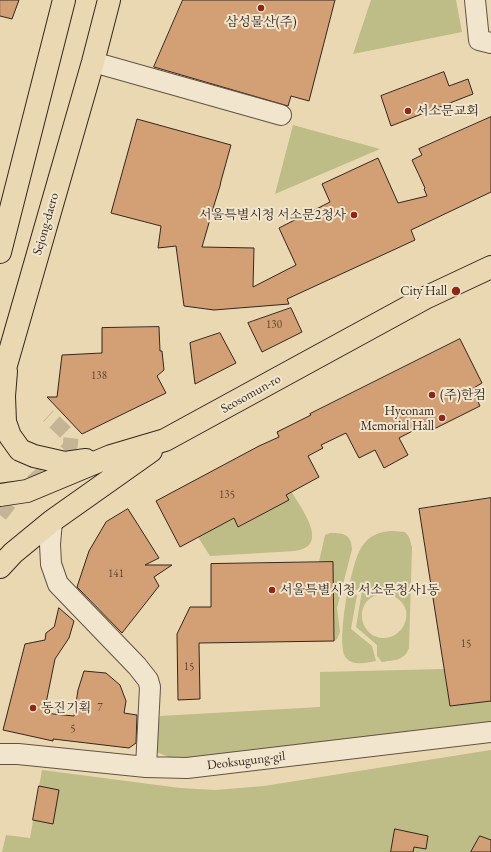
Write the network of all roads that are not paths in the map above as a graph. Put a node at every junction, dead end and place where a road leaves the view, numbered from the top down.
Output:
1 (64, 0) edge
2 (109, 0) edge
3 (475, 0) edge
4 (491, 43) edge
5 (93, 62) junction
6 (281, 115) dead end
7 (4, 225) edge
8 (0, 252) edge
9 (491, 267) edge
10 (6, 364) junction
11 (0, 386) edge
12 (165, 440) junction
13 (111, 456) junction
14 (0, 495) edge
15 (52, 521) junction
16 (0, 567) edge
17 (491, 732) edge
18 (0, 754) edge
19 (146, 767) junction

1 - 7 main road
2 - 5 main road, Sejong-daero
3 - 4 street
5 - 6 street
5 - 10 main road, Sejong-daero
7 - 8 main road
9 - 12 main road, Seosomun-ro
10 - 11 main road, Sejong-daero
10 - 13 main road
12 - 13 main road, Seosomun-ro
12 - 15 main road
13 - 14 main road, Seosomun-ro
15 - 16 main road
15 - 19 street
17 - 19 street, Deoksugung-gil
18 - 19 street, Deoksugung-gil

